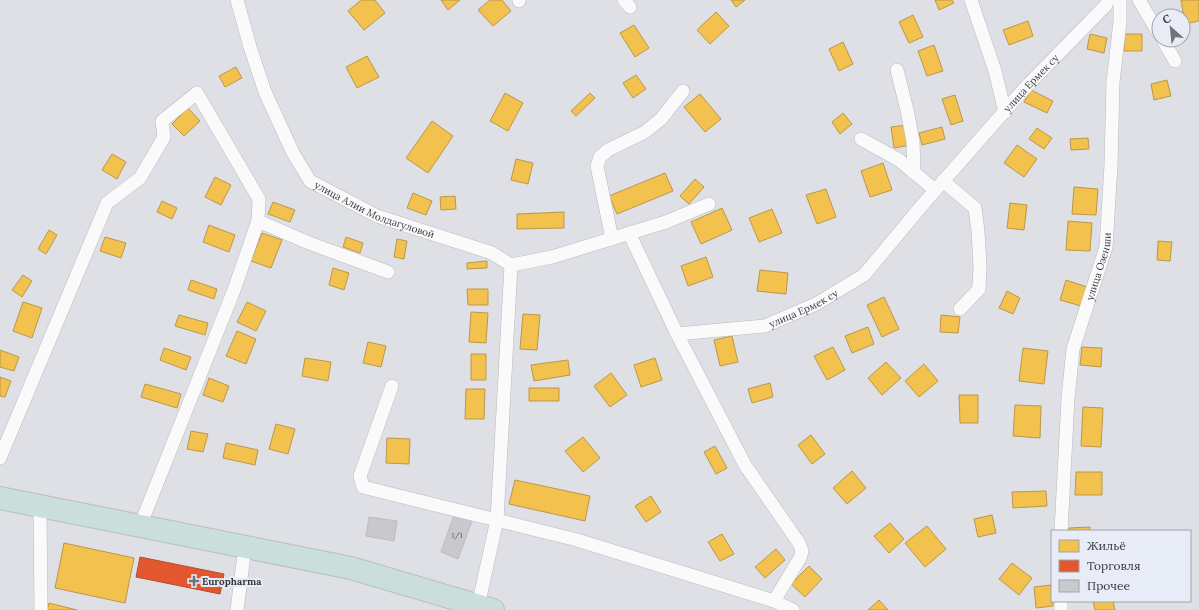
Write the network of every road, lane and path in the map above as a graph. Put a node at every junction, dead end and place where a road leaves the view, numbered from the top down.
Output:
1 (237, 0) edge
2 (971, 0) edge
3 (1108, 0) edge
4 (1120, 0) edge
5 (1139, 0) edge
6 (1151, 20) edge
7 (1167, 48) edge
8 (1175, 62) dead end
9 (898, 70) dead end
10 (683, 91) dead end
11 (1004, 112) junction
12 (861, 139) dead end
13 (914, 173) junction
14 (939, 186) junction
15 (708, 204) dead end
16 (258, 221) junction
17 (629, 233) junction
18 (612, 239) junction
19 (510, 265) junction
20 (388, 272) dead end
21 (960, 310) dead end
22 (677, 334) junction
23 (392, 386) dead end
24 (0, 458) edge
25 (0, 498) edge
26 (40, 506) junction
27 (497, 520) junction
28 (140, 526) junction
29 (1061, 530) edge
30 (245, 547) junction
31 (774, 601) junction
32 (485, 608) edge
33 (41, 610) edge
34 (237, 610) edge
35 (793, 610) edge

1 - 19 street, улица Алии Молдагуловой
2 - 11 street
3 - 11 street, улица Ермек су
4 - 29 street, улица Озенши
5 - 6 street
7 - 8 street
9 - 13 street
10 - 18 street
11 - 14 street, улица Ермек су
12 - 13 street
13 - 14 street
14 - 21 street
14 - 22 street, улица Ермек су
15 - 17 street
16 - 20 street
16 - 24 street
16 - 28 street
17 - 18 street
17 - 22 street
18 - 19 street
19 - 27 street
22 - 31 street
23 - 27 street
25 - 26 highway
26 - 28 highway
26 - 33 street
27 - 31 street
27 - 32 street
28 - 30 highway
30 - 32 highway
30 - 34 street
31 - 35 street

